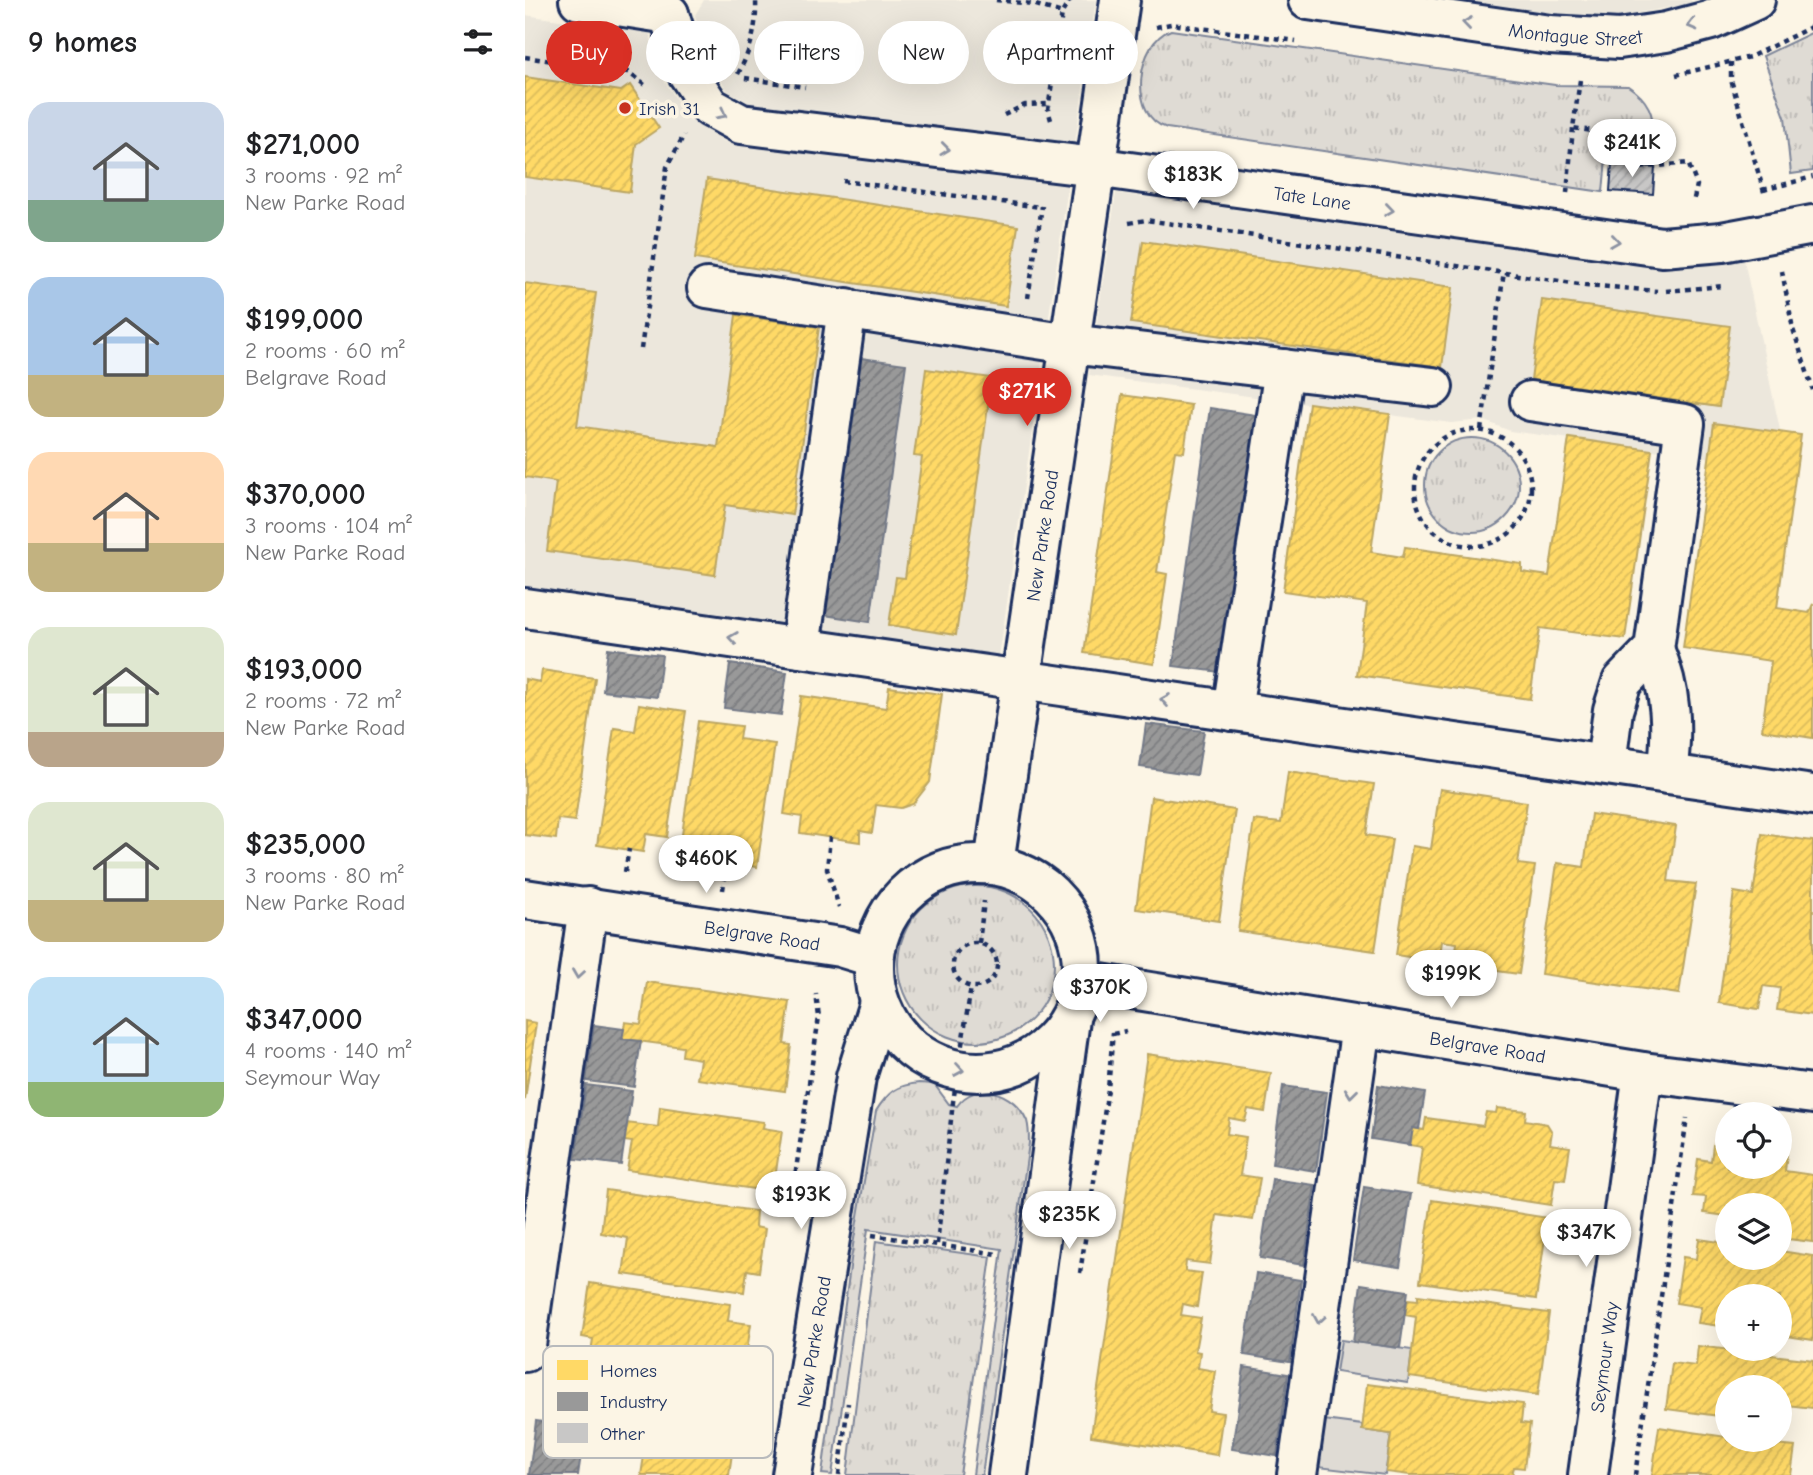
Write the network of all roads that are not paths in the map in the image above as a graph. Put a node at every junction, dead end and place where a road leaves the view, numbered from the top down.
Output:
1 (579, 0) edge
2 (1120, 0) edge
3 (1308, 0) edge
4 (1755, 0) edge
5 (673, 7) edge
6 (1095, 167) junction
7 (1813, 225) edge
8 (707, 288) dead end
9 (847, 308) junction
10 (1070, 344) junction
11 (1284, 369) junction
12 (1433, 387) dead end
13 (1530, 401) dead end
14 (525, 608) edge
15 (800, 648) junction
16 (1654, 649) junction
17 (1020, 678) junction
18 (1232, 711) junction
19 (1606, 764) junction
20 (1667, 774) junction
21 (1813, 795) edge
22 (989, 881) junction
23 (525, 899) edge
24 (588, 907) junction
25 (873, 957) junction
26 (1082, 981) junction
27 (879, 1003) junction
28 (1070, 1019) junction
29 (1361, 1026) junction
30 (1643, 1072) junction
31 (1813, 1094) edge
32 (525, 1352) edge
33 (792, 1475) edge
34 (1008, 1475) edge
35 (1297, 1475) edge
36 (1588, 1475) edge

1 - 5 street
2 - 6 street, New Parke Road
4 -> 3 street, Montague Street
5 -> 6 street, Tate Lane
6 -> 7 street, Tate Lane
6 - 10 street, New Parke Road
8 - 9 street
9 - 10 street
9 - 15 street
10 - 11 street
10 - 17 street, New Parke Road
11 - 12 street
11 - 18 street
13 - 16 street
15 -> 14 street
15 - 17 street
16 - 19 street
16 - 20 street
18 -> 17 street
17 - 22 street, New Parke Road
18 - 19 street
19 - 20 street
20 - 21 street
22 - 25 street
22 - 26 street
23 - 24 street, Belgrave Road
24 - 25 street, Belgrave Road
24 -> 32 street
25 - 27 street
26 - 28 street
26 - 29 street, Belgrave Road
27 - 28 street
27 - 33 street, New Parke Road
28 - 34 street
29 - 30 street, Belgrave Road
29 -> 35 street
30 - 31 street, Belgrave Road
30 - 36 street, Seymour Way

